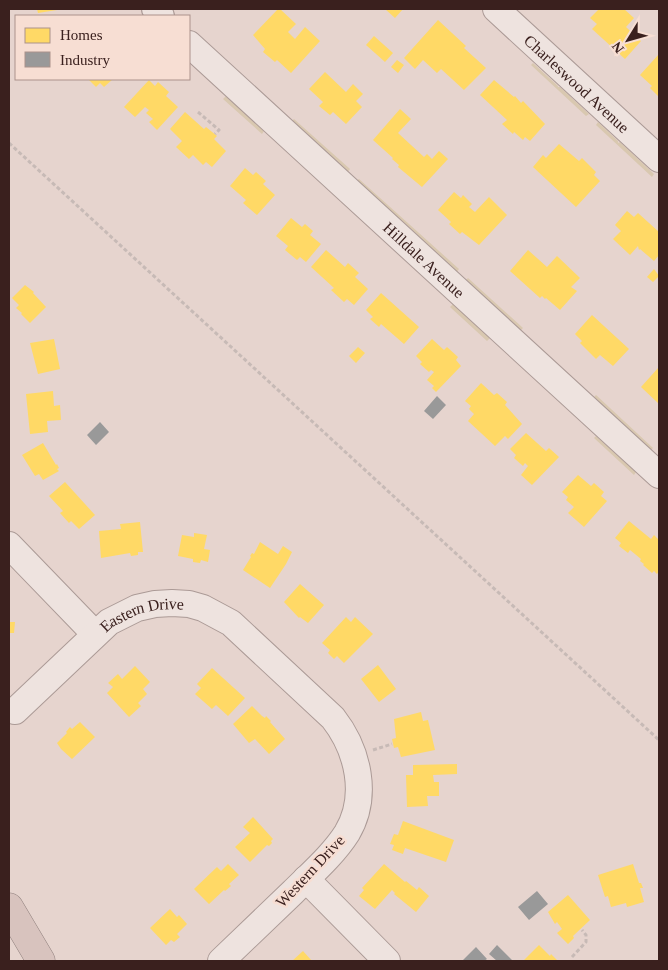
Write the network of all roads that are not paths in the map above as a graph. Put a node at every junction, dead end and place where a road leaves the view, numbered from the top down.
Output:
1 (496, 9) edge
2 (190, 45) edge
3 (659, 159) edge
4 (659, 475) edge
5 (9, 544) edge
6 (95, 634) junction
7 (282, 669) joint
8 (15, 711) dead end
9 (306, 879) junction
10 (9, 907) edge
11 (40, 961) edge
12 (221, 961) edge
13 (387, 961) edge

1 - 3 street, Charleswood Avenue
2 - 4 street, Hilldale Avenue
5 - 6 street
6 - 7 street, Eastern Drive
6 - 8 street, Eastern Drive
7 - 9 street, Western Drive
9 - 12 street, Western Drive
9 - 13 street
10 - 11 highway

